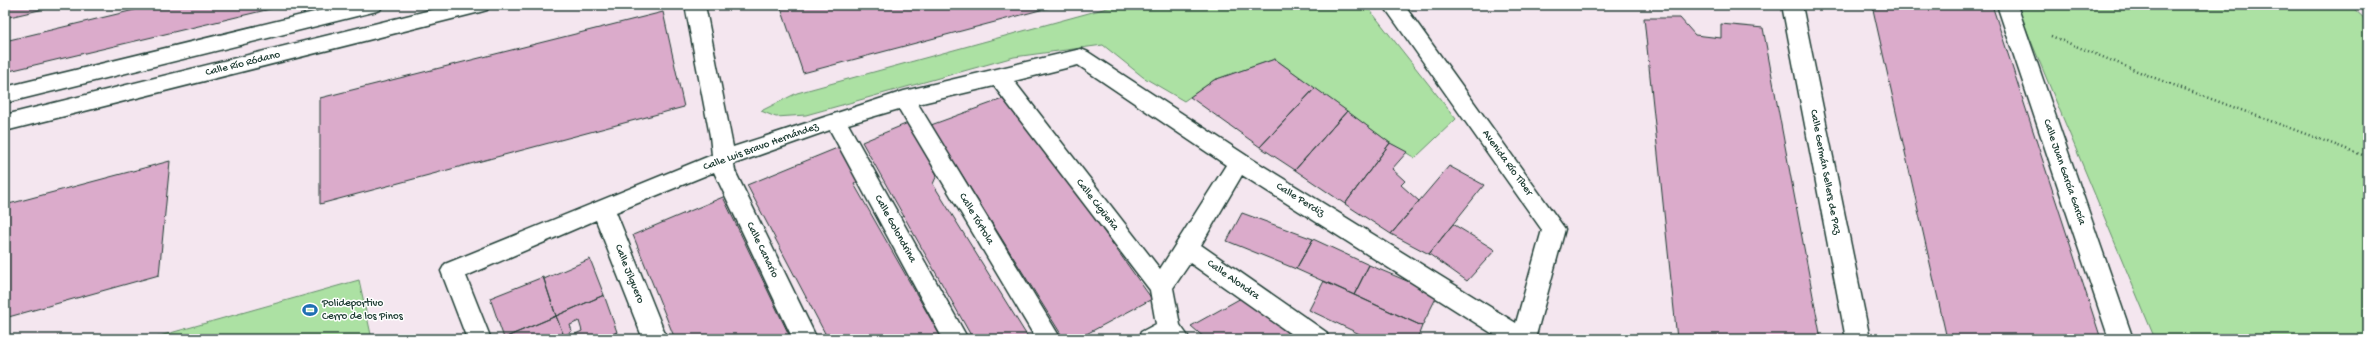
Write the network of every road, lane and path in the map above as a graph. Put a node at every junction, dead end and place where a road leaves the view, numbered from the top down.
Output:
1 (373, 5) edge
2 (480, 5) edge
3 (695, 5) edge
4 (1393, 5) edge
5 (1792, 5) edge
6 (2010, 12) edge
7 (1081, 57) joint
8 (1000, 78) junction
9 (5, 95) edge
10 (904, 99) junction
11 (835, 120) junction
12 (5, 123) edge
13 (2368, 157) edge
14 (722, 160) junction
15 (1239, 162) junction
16 (603, 209) junction
17 (1187, 248) junction
18 (1161, 287) junction
19 (1166, 336) edge
20 (479, 339) edge
21 (656, 339) edge
22 (806, 339) edge
23 (956, 339) edge
24 (1049, 339) edge
25 (1317, 339) edge
26 (1522, 339) edge
27 (1858, 339) edge
28 (2121, 339) edge

1 - 9 street
2 - 12 street, Calle Río Ródano
3 - 14 street, Calle Canario
4 - 26 street, Avenida Río Tíber
5 - 27 street, Calle Germán Sellers de Paz
6 - 13 path
6 - 28 street, Calle Juan García García
7 - 8 street, Calle Luis Bravo Hernández
7 - 15 street, Calle Perdiz
8 - 10 street, Calle Luis Bravo Hernández
8 - 18 street, Calle Cigüeña
10 - 11 street, Calle Luis Bravo Hernández
10 - 24 street, Calle Tórtola
11 - 14 street, Calle Luis Bravo Hernández
11 - 23 street, Calle Golondrina
14 - 16 street, Calle Luis Bravo Hernández
14 - 22 street, Calle Canario
15 - 17 street
15 - 26 street, Calle Perdiz
16 - 20 street, Calle Luis Bravo Hernández
16 - 21 street, Calle Jilguero
17 - 18 street
17 - 25 street, Calle Alondra
18 - 19 street, Calle Cigüeña

